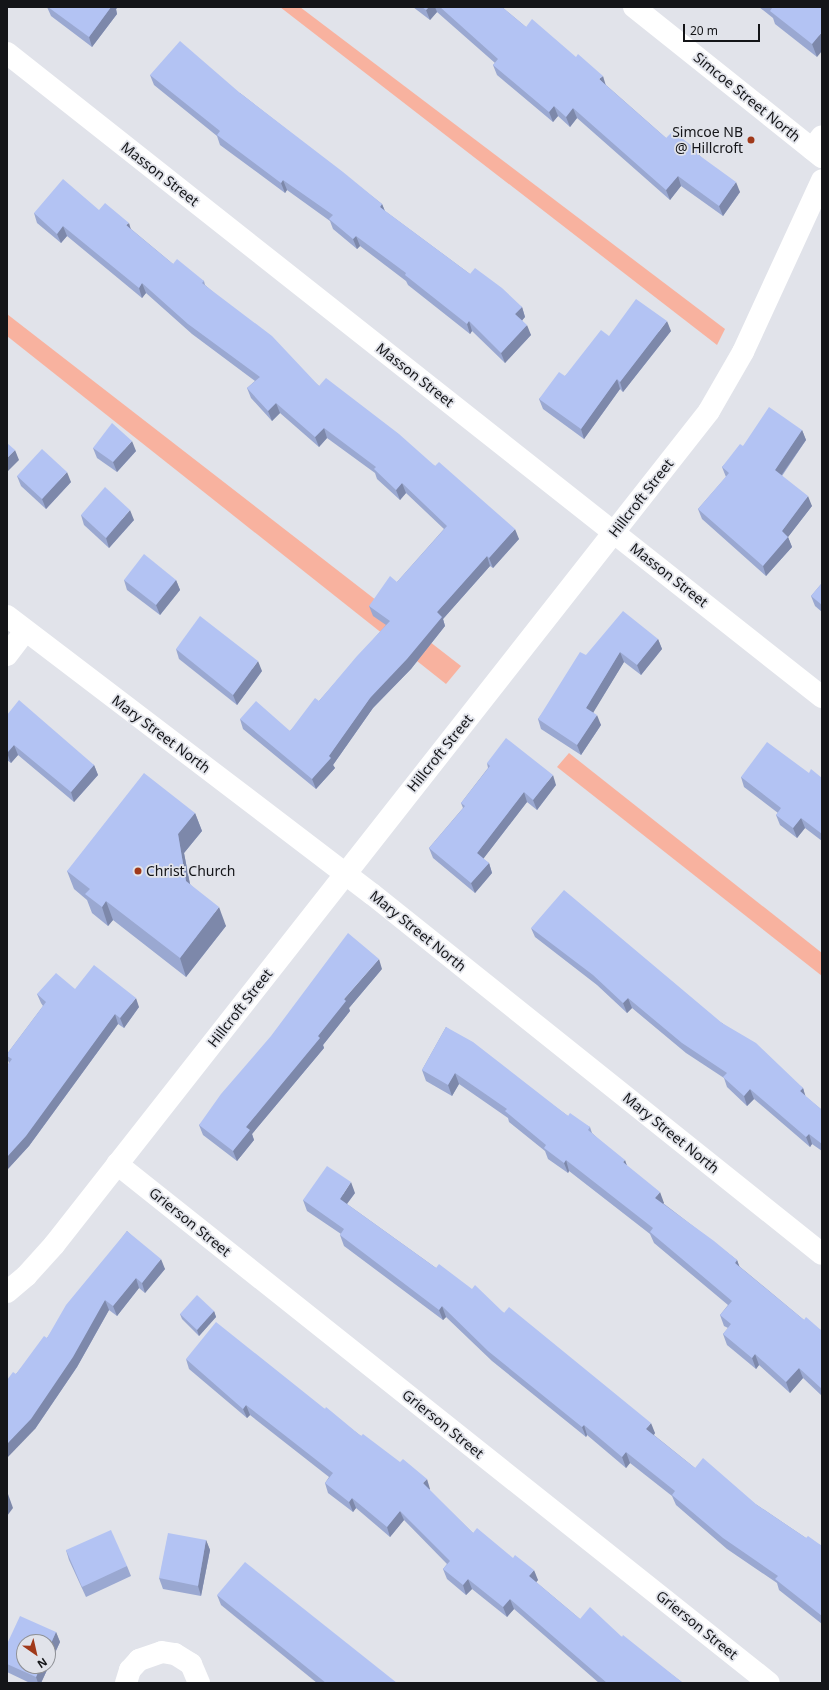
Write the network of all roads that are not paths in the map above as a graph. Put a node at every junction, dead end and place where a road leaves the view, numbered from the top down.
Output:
1 (634, 7) edge
2 (7, 53) edge
3 (818, 147) edge
4 (822, 180) edge
5 (614, 532) junction
6 (7, 616) edge
7 (25, 631) junction
8 (7, 655) edge
9 (822, 697) edge
10 (344, 873) junction
11 (117, 1164) junction
12 (822, 1254) edge
13 (7, 1292) edge
14 (126, 1683) edge
15 (199, 1683) edge
16 (769, 1683) edge

1 - 3 street, Simcoe Street North
2 - 5 street, Masson Street
4 - 5 street, Hillcroft Street
5 - 9 street, Masson Street
5 - 10 street, Hillcroft Street
6 - 7 street, Mary Street North
7 - 8 street
7 - 10 street, Mary Street North
10 - 11 street, Hillcroft Street
10 - 12 street, Mary Street North
11 - 13 street, Hillcroft Street
11 - 16 street, Grierson Street
14 - 15 street

